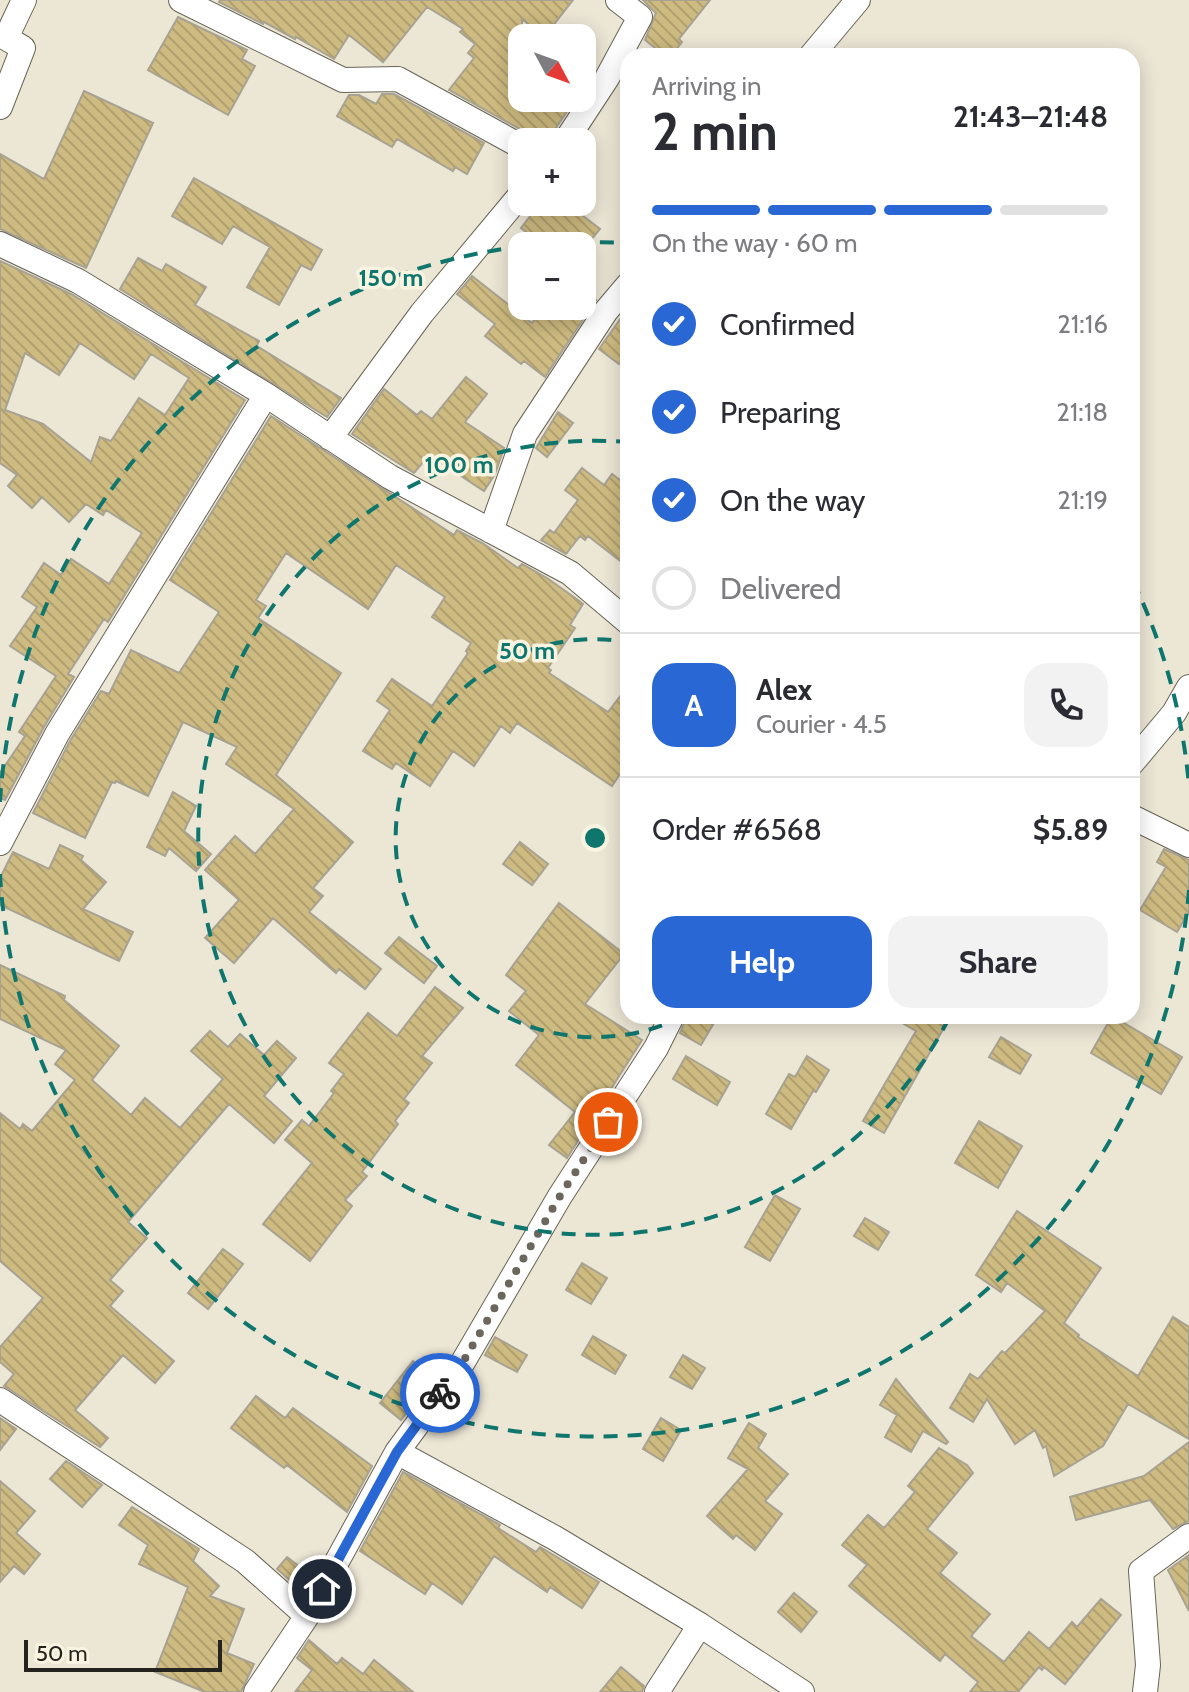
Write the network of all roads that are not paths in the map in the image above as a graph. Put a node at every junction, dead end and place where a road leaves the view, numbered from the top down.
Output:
1 (24, 0) edge
2 (181, 0) edge
3 (618, 0) edge
4 (858, 0) edge
5 (623, 48) edge
6 (818, 48) edge
7 (620, 54) edge
8 (0, 107) edge
9 (574, 128) edge
10 (508, 139) edge
11 (508, 210) edge
12 (0, 244) edge
13 (620, 294) edge
14 (266, 395) junction
15 (330, 438) junction
16 (491, 531) junction
17 (620, 615) edge
18 (1189, 687) edge
19 (1140, 753) edge
20 (1140, 821) edge
21 (0, 843) edge
22 (1189, 845) edge
23 (668, 1024) edge
24 (0, 1400) edge
25 (397, 1452) junction
26 (1189, 1536) edge
27 (307, 1616) junction
28 (700, 1625) junction
29 (256, 1692) edge
30 (657, 1692) edge
31 (802, 1692) edge
32 (1145, 1692) edge

1 - 8 street
2 - 10 street
3 - 5 street
4 - 6 street
7 - 9 street
11 - 15 street
12 - 14 street
13 - 16 street
14 - 15 street
14 - 21 street
15 - 16 street
16 - 17 street
18 - 19 street
20 - 22 street
23 - 25 street
24 - 27 street
25 - 27 street
25 - 28 street
26 - 32 street
27 - 29 street
28 - 30 street
28 - 31 street

